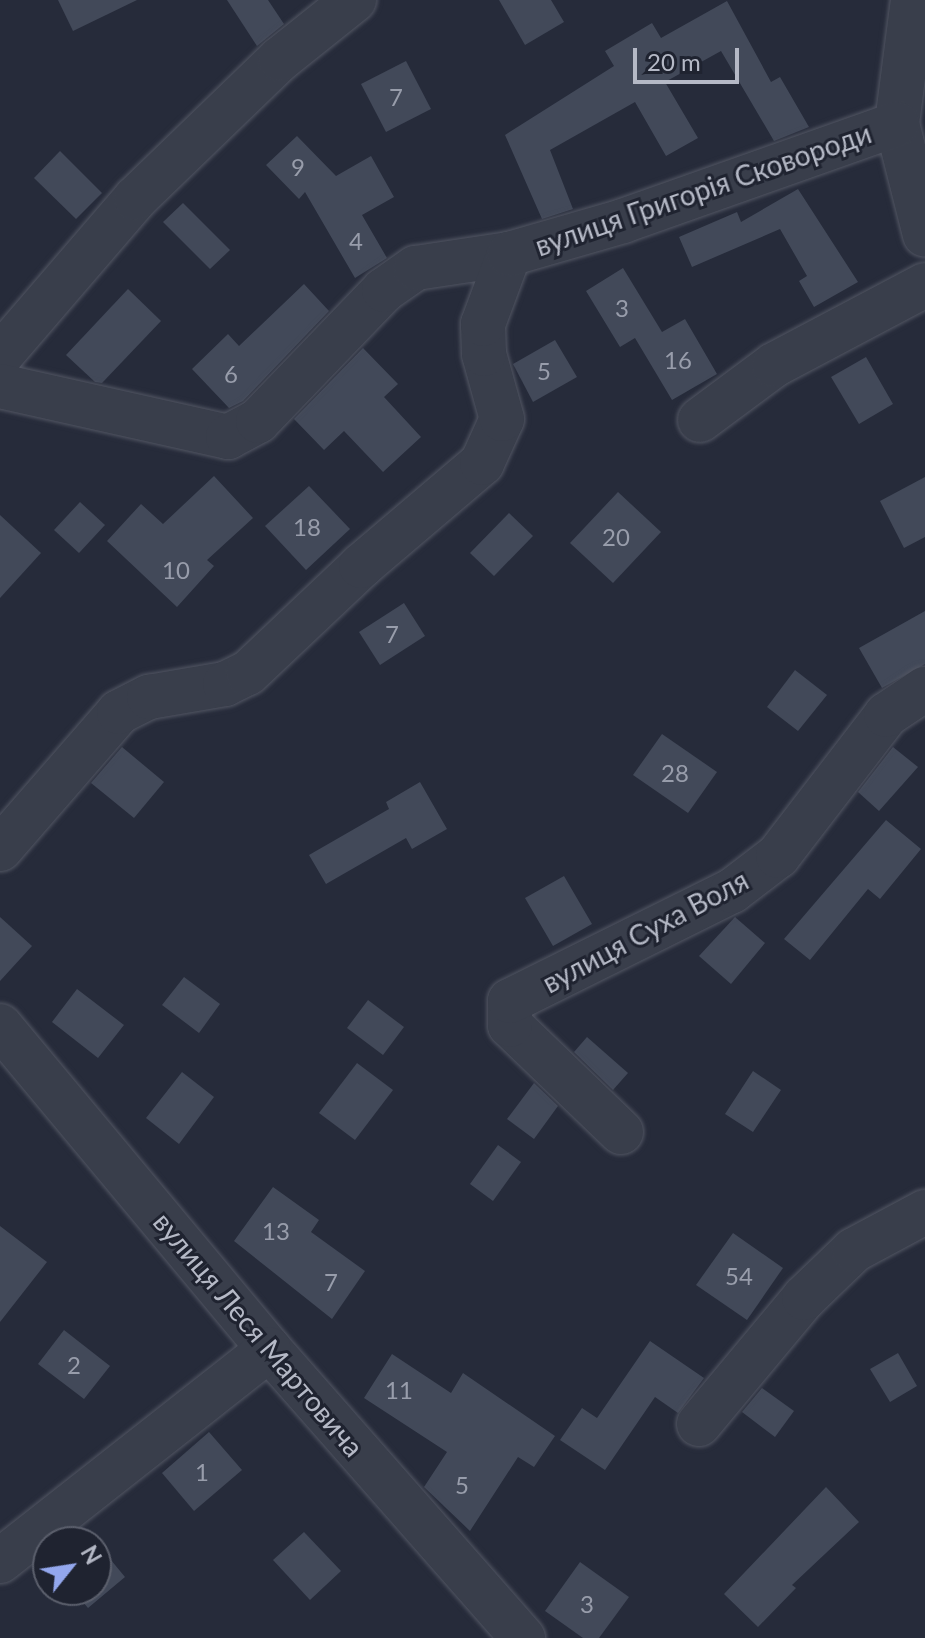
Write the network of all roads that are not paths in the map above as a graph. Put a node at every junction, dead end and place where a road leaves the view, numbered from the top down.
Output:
1 (354, 0) edge
2 (913, 0) edge
3 (897, 124) junction
4 (925, 235) edge
5 (509, 254) junction
6 (925, 285) edge
7 (0, 356) edge
8 (0, 386) edge
9 (700, 420) dead end
10 (925, 689) edge
11 (0, 849) edge
12 (0, 1026) edge
13 (621, 1132) dead end
14 (925, 1212) edge
15 (269, 1349) junction
16 (699, 1424) dead end
17 (0, 1561) edge
18 (523, 1638) edge

1 - 7 street
2 - 3 street
3 - 4 street
3 - 5 street, вулиця Григорія Сковороди
5 - 8 street, вулиця Григорія Сковороди
5 - 11 street, вулиця Григорія Сковороди
6 - 9 street
10 - 13 street, вулиця Суха Воля
12 - 15 street, вулиця Леся Мартовича
14 - 16 street
15 - 17 street
15 - 18 street, вулиця Леся Мартовича

